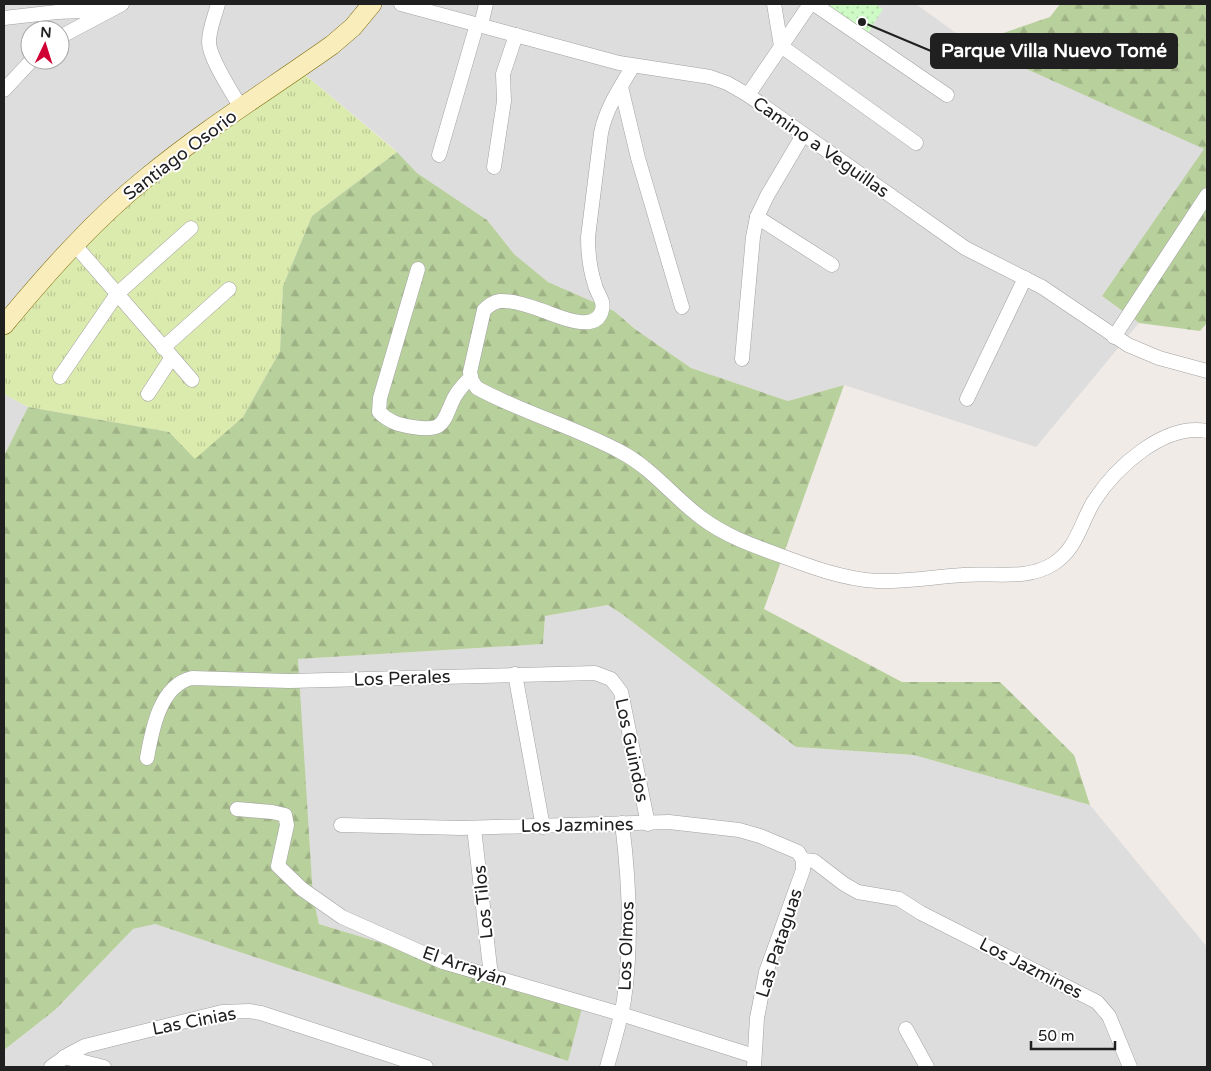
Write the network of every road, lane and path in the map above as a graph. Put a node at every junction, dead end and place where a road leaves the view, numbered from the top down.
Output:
1 (218, 4) edge
2 (372, 4) edge
3 (401, 4) edge
4 (486, 4) edge
5 (116, 7) edge
6 (775, 9) edge
7 (802, 16) junction
8 (4, 18) edge
9 (479, 25) junction
10 (70, 31) edge
11 (516, 35) junction
12 (781, 46) junction
13 (633, 66) junction
14 (23, 70) edge
15 (621, 87) junction
16 (4, 90) edge
17 (748, 95) junction
18 (947, 95) dead end
19 (241, 108) junction
20 (803, 135) junction
21 (916, 143) dead end
22 (438, 155) dead end
23 (494, 167) dead end
24 (1207, 195) edge
25 (757, 217) junction
26 (191, 228) dead end
27 (74, 244) junction
28 (832, 265) dead end
29 (418, 268) dead end
30 (1025, 278) junction
31 (229, 289) dead end
32 (117, 294) junction
33 (682, 306) dead end
34 (4, 325) edge
35 (1114, 336) junction
36 (167, 352) junction
37 (742, 359) dead end
38 (1207, 371) edge
39 (470, 377) junction
40 (60, 378) dead end
41 (192, 380) dead end
42 (148, 394) dead end
43 (967, 399) dead end
44 (1207, 431) edge
45 (515, 674) junction
46 (611, 679) joint
47 (148, 758) dead end
48 (237, 809) dead end
49 (622, 823) junction
50 (648, 824) junction
51 (341, 825) dead end
52 (543, 827) junction
53 (474, 828) junction
54 (803, 860) junction
55 (491, 976) junction
56 (621, 1014) junction
57 (906, 1029) dead end
58 (64, 1057) junction
59 (754, 1061) edge
60 (51, 1067) edge
61 (104, 1067) edge
62 (426, 1067) edge
63 (606, 1067) edge
64 (927, 1067) edge
65 (1130, 1067) edge

1 - 19 street
2 - 19 street, Santiago Osorio
3 - 9 street, Camino a Veguillas
4 - 9 street
5 - 8 street
5 - 10 street
6 - 7 street
6 - 12 street
7 - 12 street
7 - 18 street
9 - 11 street, Camino a Veguillas
9 - 22 street
11 - 13 street, Camino a Veguillas
11 - 23 street
12 - 17 street
12 - 21 street
13 - 15 street
13 - 17 street, Camino a Veguillas
14 - 16 street
15 - 33 street
15 - 39 street
17 - 20 street, Camino a Veguillas
19 - 27 street, Santiago Osorio
20 - 25 street
20 - 30 street, Camino a Veguillas
24 - 35 street
25 - 28 street
25 - 37 street
26 - 32 street
27 - 32 street
27 - 34 street, Santiago Osorio
29 - 39 street
30 - 35 street, Camino a Veguillas
30 - 43 street
31 - 36 street
32 - 36 street
32 - 40 street
35 - 38 street, Camino a Veguillas
36 - 41 street
36 - 42 street
39 - 44 street
45 - 46 street, Los Perales
45 - 47 street, Los Perales
45 - 52 street
46 - 50 street, Los Guindos
48 - 55 street, El Arrayán
49 - 50 street, Los Jazmines
49 - 52 street, Los Jazmines
49 - 56 street, Los Olmos
50 - 54 street, Los Jazmines
51 - 53 street, Los Jazmines
52 - 53 street, Los Jazmines
53 - 55 street, Los Tilos
54 - 59 street, Las Pataguas
54 - 65 street, Los Jazmines
55 - 56 street, El Arrayán
56 - 59 street, El Arrayán
56 - 63 street, Los Olmos
57 - 64 street
58 - 60 street, Las Cinias
58 - 61 street
58 - 62 street, Las Cinias

